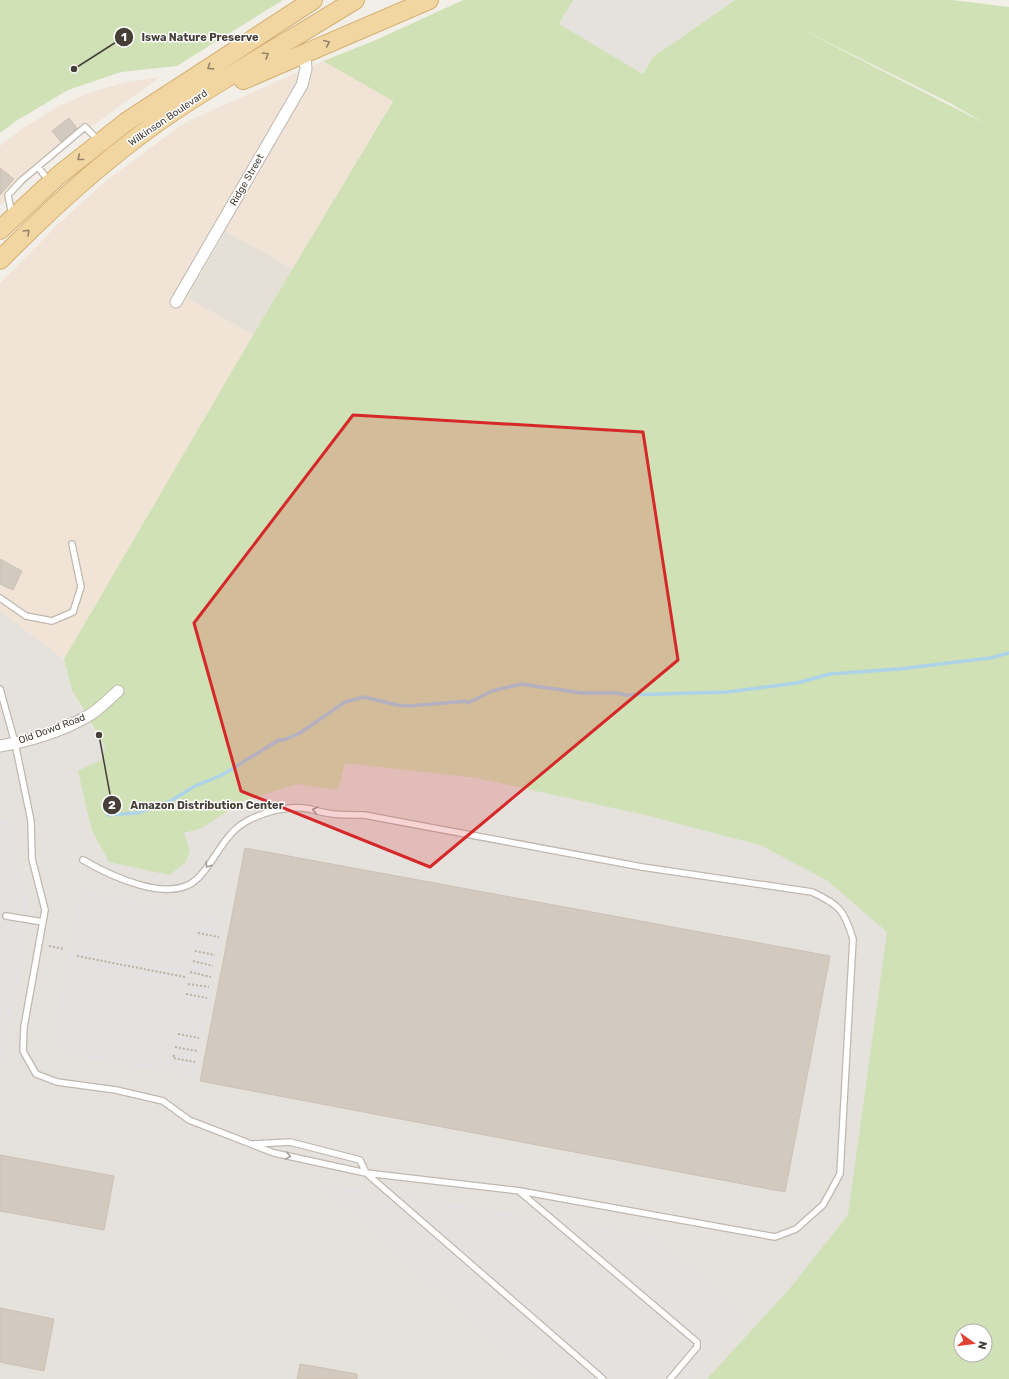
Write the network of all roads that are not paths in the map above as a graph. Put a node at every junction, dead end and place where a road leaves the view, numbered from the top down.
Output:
1 (313, 0) edge
2 (355, 0) edge
3 (429, 0) edge
4 (305, 53) junction
5 (176, 110) junction
6 (100, 142) junction
7 (38, 167) junction
8 (50, 183) junction
9 (6, 224) edge
10 (0, 260) edge
11 (176, 302) dead end
12 (72, 544) dead end
13 (0, 598) edge
14 (0, 690) edge
15 (118, 691) dead end
16 (15, 743) junction
17 (0, 746) edge
18 (83, 860) dead end
19 (6, 916) dead end
20 (43, 922) junction
21 (251, 1144) junction
22 (366, 1173) junction
23 (520, 1191) junction
24 (603, 1379) edge
25 (670, 1379) edge

1 -> 6 main road, Wilkinson Boulevard
5 -> 2 main road, Wilkinson Boulevard
4 -> 3 main road
4 - 5 main road
4 - 11 street, Ridge Street
10 -> 5 main road, Wilkinson Boulevard
6 - 7 lane
6 -> 8 main road, Wilkinson Boulevard
7 - 8 lane
7 - 9 lane
8 - 9 main road, Wilkinson Boulevard
12 - 13 lane
14 - 16 lane
15 - 16 street, Old Dowd Road
16 - 17 street, Old Dowd Road
16 - 20 lane
23 -> 18 lane
19 - 20 lane
20 - 21 lane
21 -> 22 lane
21 - 22 lane
22 - 23 lane
22 - 24 lane
23 - 25 lane

